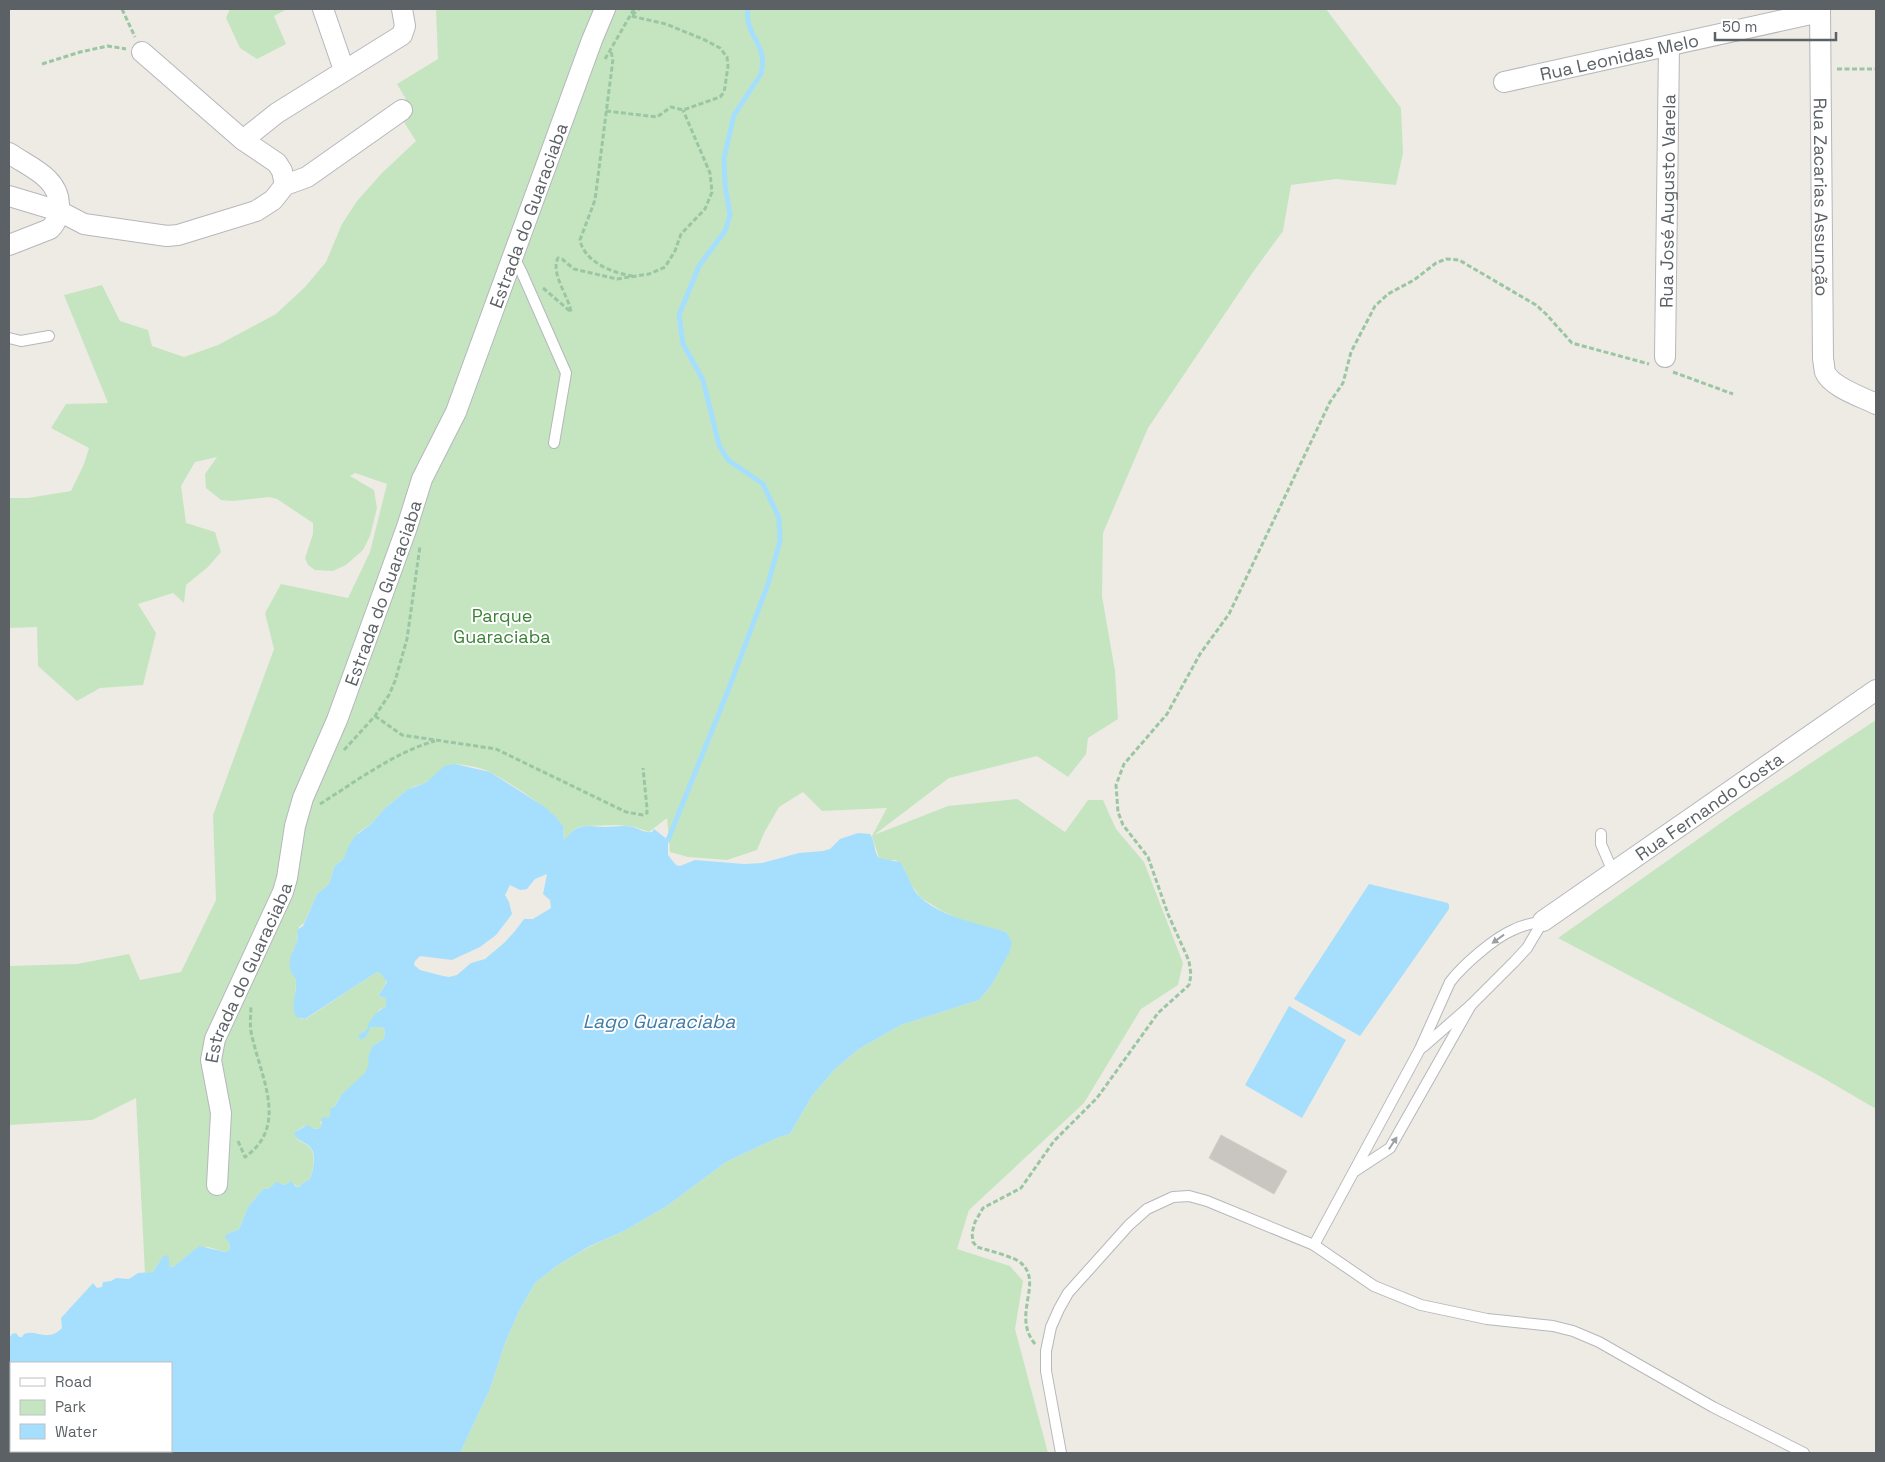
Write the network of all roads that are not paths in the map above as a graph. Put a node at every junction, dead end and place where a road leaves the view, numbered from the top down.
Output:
1 (322, 9) edge
2 (402, 9) edge
3 (606, 9) edge
4 (1820, 10) edge
5 (1669, 46) junction
6 (142, 52) road end
7 (344, 70) junction
8 (1504, 82) dead end
9 (402, 110) dead end
10 (243, 140) junction
11 (9, 153) edge
12 (285, 185) junction
13 (9, 196) edge
14 (59, 211) junction
15 (9, 245) edge
16 (514, 257) junction
17 (49, 336) dead end
18 (9, 338) edge
19 (1662, 364) road end
20 (1876, 404) edge
21 (554, 443) dead end
22 (1876, 690) edge
23 (1601, 834) dead end
24 (1613, 872) junction
25 (1543, 921) junction
26 (1471, 1005) junction
27 (1420, 1049) junction
28 (1354, 1172) junction
29 (217, 1185) dead end
30 (1314, 1245) junction
31 (1061, 1453) edge
32 (1804, 1453) edge

1 - 7 street
2 - 7 street
3 - 16 street, Estrada do Guaraciaba
4 - 5 street, Rua Leonidas Melo
4 - 20 street, Rua Zacarias Assunção
5 - 8 street, Rua Leonidas Melo
5 - 19 street, Rua José Augusto Varela
6 - 10 street
7 - 10 street
9 - 12 street
10 - 12 street
11 - 14 street
12 - 14 street
13 - 14 street
14 - 15 street
16 - 21 lane
16 - 29 street, Estrada do Guaraciaba
17 - 18 lane
22 - 24 street, Rua Fernando Costa
23 - 24 lane
24 - 25 street, Rua Fernando Costa
25 - 26 lane
25 -> 27 lane
26 - 27 lane
28 -> 26 lane
27 - 28 lane
28 - 30 lane
30 - 31 lane
30 - 32 lane

